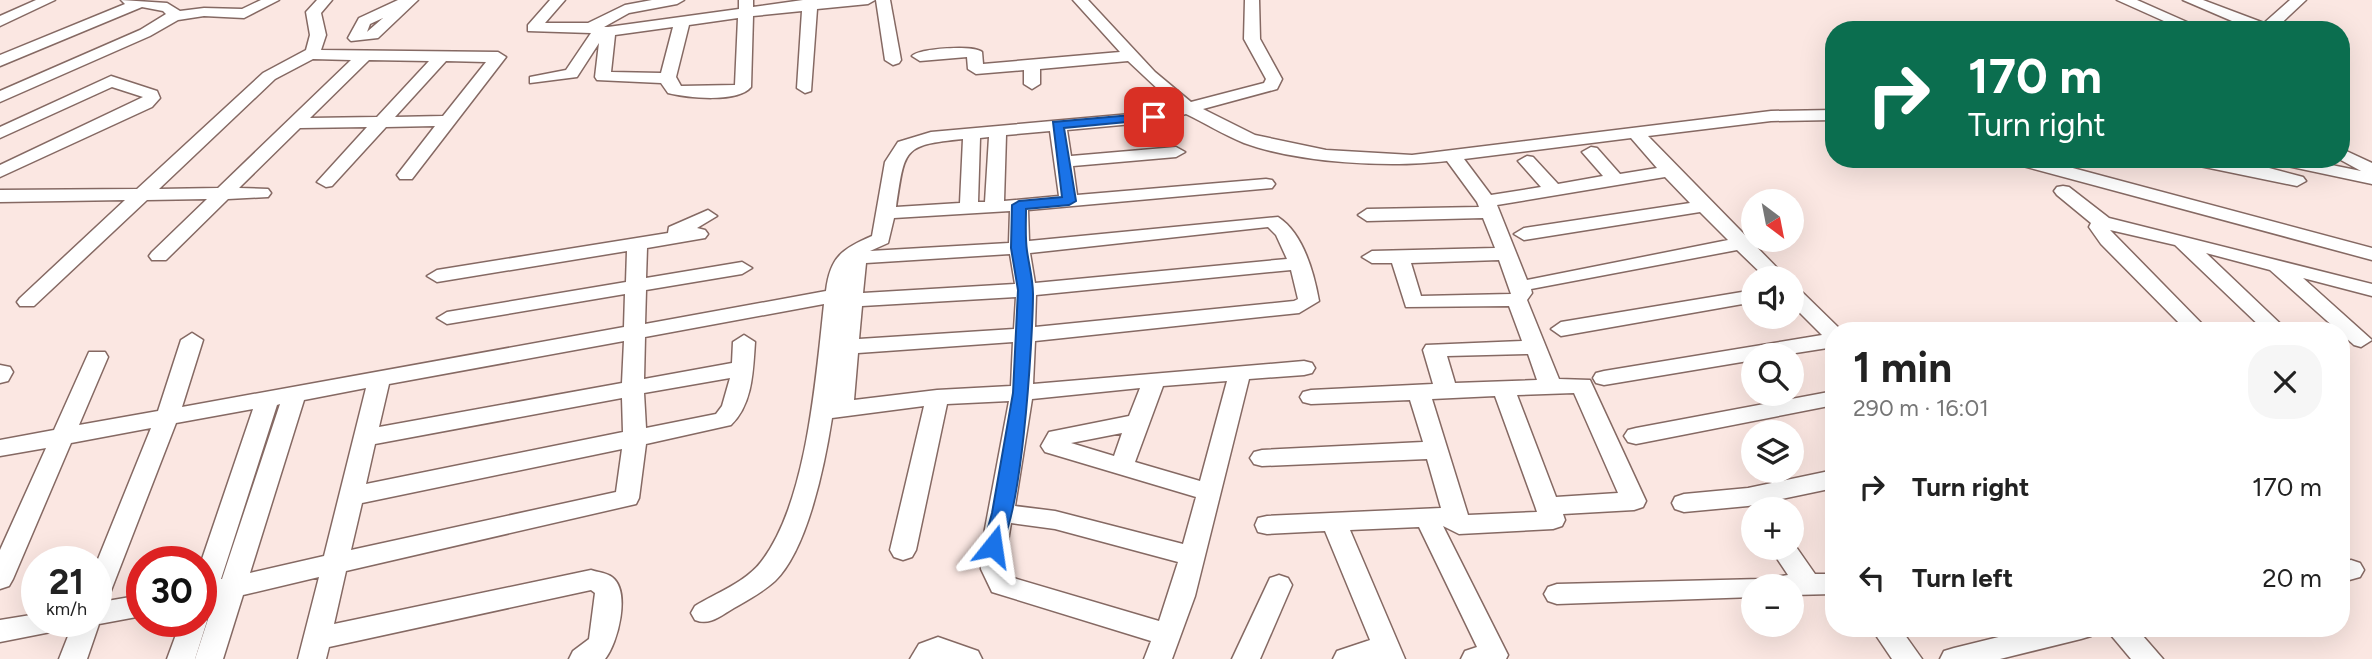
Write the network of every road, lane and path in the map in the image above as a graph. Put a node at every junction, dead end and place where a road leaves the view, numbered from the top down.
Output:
1 (48, 0) edge
2 (272, 0) edge
3 (325, 0) edge
4 (558, 0) edge
5 (677, 0) edge
6 (868, 0) edge
7 (883, 0) edge
8 (1080, 0) edge
9 (1252, 0) edge
10 (2124, 0) edge
11 (2190, 0) edge
12 (2299, 0) edge
13 (133, 1) edge
14 (810, 3) edge
15 (629, 4) edge
16 (746, 6) edge
17 (174, 16) junction
18 (2176, 21) edge
19 (2244, 21) edge
20 (2274, 21) edge
21 (0, 22) edge
22 (682, 23) junction
23 (599, 31) junction
24 (313, 52) junction
25 (364, 56) junction
26 (920, 56) dead end
27 (1131, 56) junction
28 (441, 57) junction
29 (893, 60) dead end
30 (0, 61) edge
31 (1032, 65) junction
32 (66, 67) junction
33 (603, 77) junction
34 (561, 79) junction
35 (668, 79) junction
36 (536, 80) dead end
37 (111, 81) junction
38 (1031, 83) dead end
39 (805, 88) dead end
40 (0, 97) edge
41 (1188, 108) junction
42 (1825, 115) edge
43 (447, 121) junction
44 (295, 123) junction
45 (378, 123) junction
46 (1058, 125) junction
47 (998, 130) junction
48 (0, 133) edge
49 (972, 133) junction
50 (1637, 134) junction
51 (1176, 152) dead end
52 (1591, 152) dead end
53 (1453, 157) junction
54 (2350, 159) edge
55 (1527, 161) dead end
56 (1063, 162) junction
57 (2052, 168) edge
58 (2264, 168) edge
59 (2319, 168) edge
60 (2372, 170) edge
61 (1669, 171) junction
62 (0, 173) edge
63 (406, 175) dead end
64 (1615, 179) junction
65 (2372, 179) edge
66 (2297, 181) dead end
67 (326, 182) dead end
68 (1266, 184) dead end
69 (1553, 190) junction
70 (2063, 191) dead end
71 (223, 192) junction
72 (141, 193) junction
73 (262, 193) dead end
74 (2, 197) edge
75 (1069, 201) junction
76 (1019, 205) junction
77 (1704, 206) junction
78 (994, 207) junction
79 (1488, 207) junction
80 (969, 208) junction
81 (886, 213) junction
82 (1367, 215) dead end
83 (708, 216) dead end
84 (2103, 223) junction
85 (698, 234) dead end
86 (1524, 234) dead end
87 (2181, 241) junction
88 (1741, 243) joint
89 (645, 244) junction
90 (1019, 248) junction
91 (1750, 252) edge
92 (857, 254) junction
93 (1507, 254) junction
94 (2372, 254) edge
95 (159, 256) dead end
96 (1372, 257) dead end
97 (1400, 257) junction
98 (2272, 263) junction
99 (1297, 264) junction
100 (1765, 266) edge
101 (742, 268) dead end
102 (437, 276) dead end
103 (1534, 284) dead end
104 (636, 285) junction
105 (1026, 290) junction
106 (2372, 290) edge
107 (844, 298) junction
108 (1741, 298) edge
109 (1517, 300) junction
110 (27, 302) dead end
111 (1804, 306) edge
112 (447, 318) dead end
113 (2190, 322) edge
114 (2268, 322) edge
115 (2338, 322) edge
116 (1825, 328) edge
117 (1561, 329) dead end
118 (635, 333) junction
119 (1024, 335) junction
120 (192, 340) dead end
121 (1825, 340) edge
122 (744, 342) dead end
123 (849, 347) junction
124 (1535, 347) junction
125 (97, 357) dead end
126 (743, 368) junction
127 (1304, 368) dead end
128 (1240, 373) junction
129 (1605, 378) dead end
130 (379, 379) junction
131 (1154, 379) junction
132 (1551, 386) junction
133 (1503, 388) junction
134 (633, 389) junction
135 (1446, 391) junction
136 (1419, 392) junction
137 (1022, 393) junction
138 (294, 395) junction
139 (937, 397) junction
140 (1311, 397) dead end
141 (267, 400) junction
142 (1825, 400) edge
143 (832, 411) junction
144 (167, 417) junction
145 (1140, 422) junction
146 (61, 436) junction
147 (368, 436) junction
148 (1015, 436) junction
149 (1636, 436) dead end
150 (635, 439) junction
151 (1052, 441) junction
152 (0, 448) edge
153 (1436, 450) junction
154 (1262, 458) dead end
155 (1121, 468) junction
156 (1825, 482) edge
157 (1211, 493) junction
158 (352, 496) junction
159 (1772, 497) edge
160 (1684, 503) dead end
161 (1741, 503) edge
162 (1547, 506) junction
163 (1002, 513) junction
164 (1456, 516) junction
165 (1427, 518) junction
166 (1334, 522) junction
167 (1267, 525) dead end
168 (217, 550) edge
169 (903, 550) dead end
170 (112, 556) edge
171 (1193, 556) junction
172 (1796, 560) edge
173 (336, 563) junction
174 (0, 579) edge
175 (1821, 584) edge
176 (234, 585) junction
177 (1279, 586) dead end
178 (1741, 587) edge
179 (217, 590) edge
180 (1557, 594) dead end
181 (704, 613) dead end
182 (21, 627) edge
183 (0, 631) edge
184 (1169, 635) junction
185 (81, 637) edge
186 (189, 637) edge
187 (1891, 637) edge
188 (2044, 637) edge
189 (2127, 637) edge
190 (315, 649) edge
191 (1388, 653) edge
192 (73, 659) edge
193 (181, 659) edge
194 (209, 659) edge
195 (583, 659) edge
196 (924, 659) edge
197 (968, 659) edge
198 (1158, 659) edge
199 (1246, 659) edge
200 (1347, 659) edge
201 (1475, 659) edge
202 (1908, 659) edge
203 (1954, 659) edge
204 (2149, 659) edge

1 - 21 street
2 - 17 street
3 - 24 street
4 - 23 street
5 - 15 street
6 - 14 street
7 - 29 street
8 - 27 street
9 - 41 street
10 - 18 street
11 - 19 street
12 - 20 street
13 - 17 street
13 - 30 street
14 - 16 street
14 - 39 street
15 - 23 street
16 - 22 street
16 - 35 street
17 - 32 street
22 - 23 street
22 - 35 street
23 - 33 street
23 - 34 street
24 - 25 street
24 - 72 street
25 - 28 street
25 - 44 street
26 - 31 street
27 - 31 street
27 - 41 street
28 - 43 street
28 - 45 street
31 - 38 street
32 - 37 street
32 - 40 street
33 - 34 street
33 - 35 street
34 - 36 street
37 - 48 street
37 - 62 street
41 - 46 street
41 - 53 street
42 - 50 street
43 - 45 street
43 - 63 street
44 - 45 street
44 - 71 street
45 - 67 street
46 - 47 street
46 - 56 street
47 - 49 street
47 - 78 street
49 - 80 street
49 - 81 street
50 - 53 street
50 - 61 street
51 - 56 street
52 - 64 street
53 - 79 street
54 - 60 street
55 - 69 street
56 - 75 street
57 - 94 street
58 - 66 street
59 - 65 street
61 - 64 street
61 - 77 street
64 - 69 street
68 - 75 street
69 - 79 street
70 - 84 street
71 - 72 street
71 - 73 street
71 - 95 street
72 - 74 street
72 - 110 street
75 - 76 street
76 - 78 street
76 - 90 street
77 - 86 street
77 - 88 street
78 - 80 street
79 - 82 street
79 - 93 street
80 - 81 street
81 - 92 street
83 - 89 street
84 - 87 street
84 - 113 street
85 - 89 street
87 - 98 street
87 - 114 street
88 - 103 street
89 - 102 street
89 - 104 street
90 - 92 street
90 - 99 street
90 - 105 street
91 - 100 street
92 - 107 street
93 - 97 street
93 - 109 street
96 - 97 street
97 - 109 street
98 - 106 street
98 - 115 street
99 - 105 street
99 - 119 street
101 - 104 street
104 - 112 street
104 - 118 street
105 - 107 street
105 - 119 street
107 - 118 street
107 - 123 street
107 - 143 street
108 - 117 street
109 - 124 street
111 - 116 street
118 - 130 street
118 - 134 street
119 - 123 street
119 - 137 street
120 - 144 street
121 - 129 street
122 - 126 street
123 - 143 street
124 - 132 street
124 - 135 street
125 - 146 street
126 - 134 street
126 - 150 street
127 - 128 street
128 - 131 street
128 - 157 street
130 - 138 street
130 - 147 street
131 - 137 street
131 - 145 street
132 - 133 street
132 - 162 street
133 - 135 street
133 - 162 street
134 - 147 street
134 - 150 street
135 - 136 street
136 - 140 street
136 - 153 street
137 - 139 street
137 - 148 street
138 - 141 street
138 - 176 street
139 - 143 street
139 - 169 street
141 - 144 street
141 - 168 street
142 - 149 street
143 - 181 street
144 - 146 street
144 - 170 street
145 - 151 street
145 - 155 street
146 - 152 street
146 - 174 street
147 - 158 street
148 - 151 street
148 - 163 street
150 - 158 street
150 - 173 street
151 - 155 street
153 - 154 street
153 - 164 street
155 - 157 street
156 - 159 street
157 - 171 street
158 - 173 street
160 - 161 street
162 - 164 street
163 - 171 street
163 - 184 street
164 - 165 street
165 - 166 street
165 - 201 street
166 - 167 street
166 - 191 street
171 - 184 street
172 - 175 street
173 - 176 street
173 - 190 street
176 - 179 street
176 - 194 street
177 - 199 street
178 - 180 street
182 - 183 street
184 - 198 street
185 - 192 street
186 - 193 street
187 - 202 street
188 - 203 street
189 - 204 street
190 - 195 street
191 - 200 street
196 - 197 street

